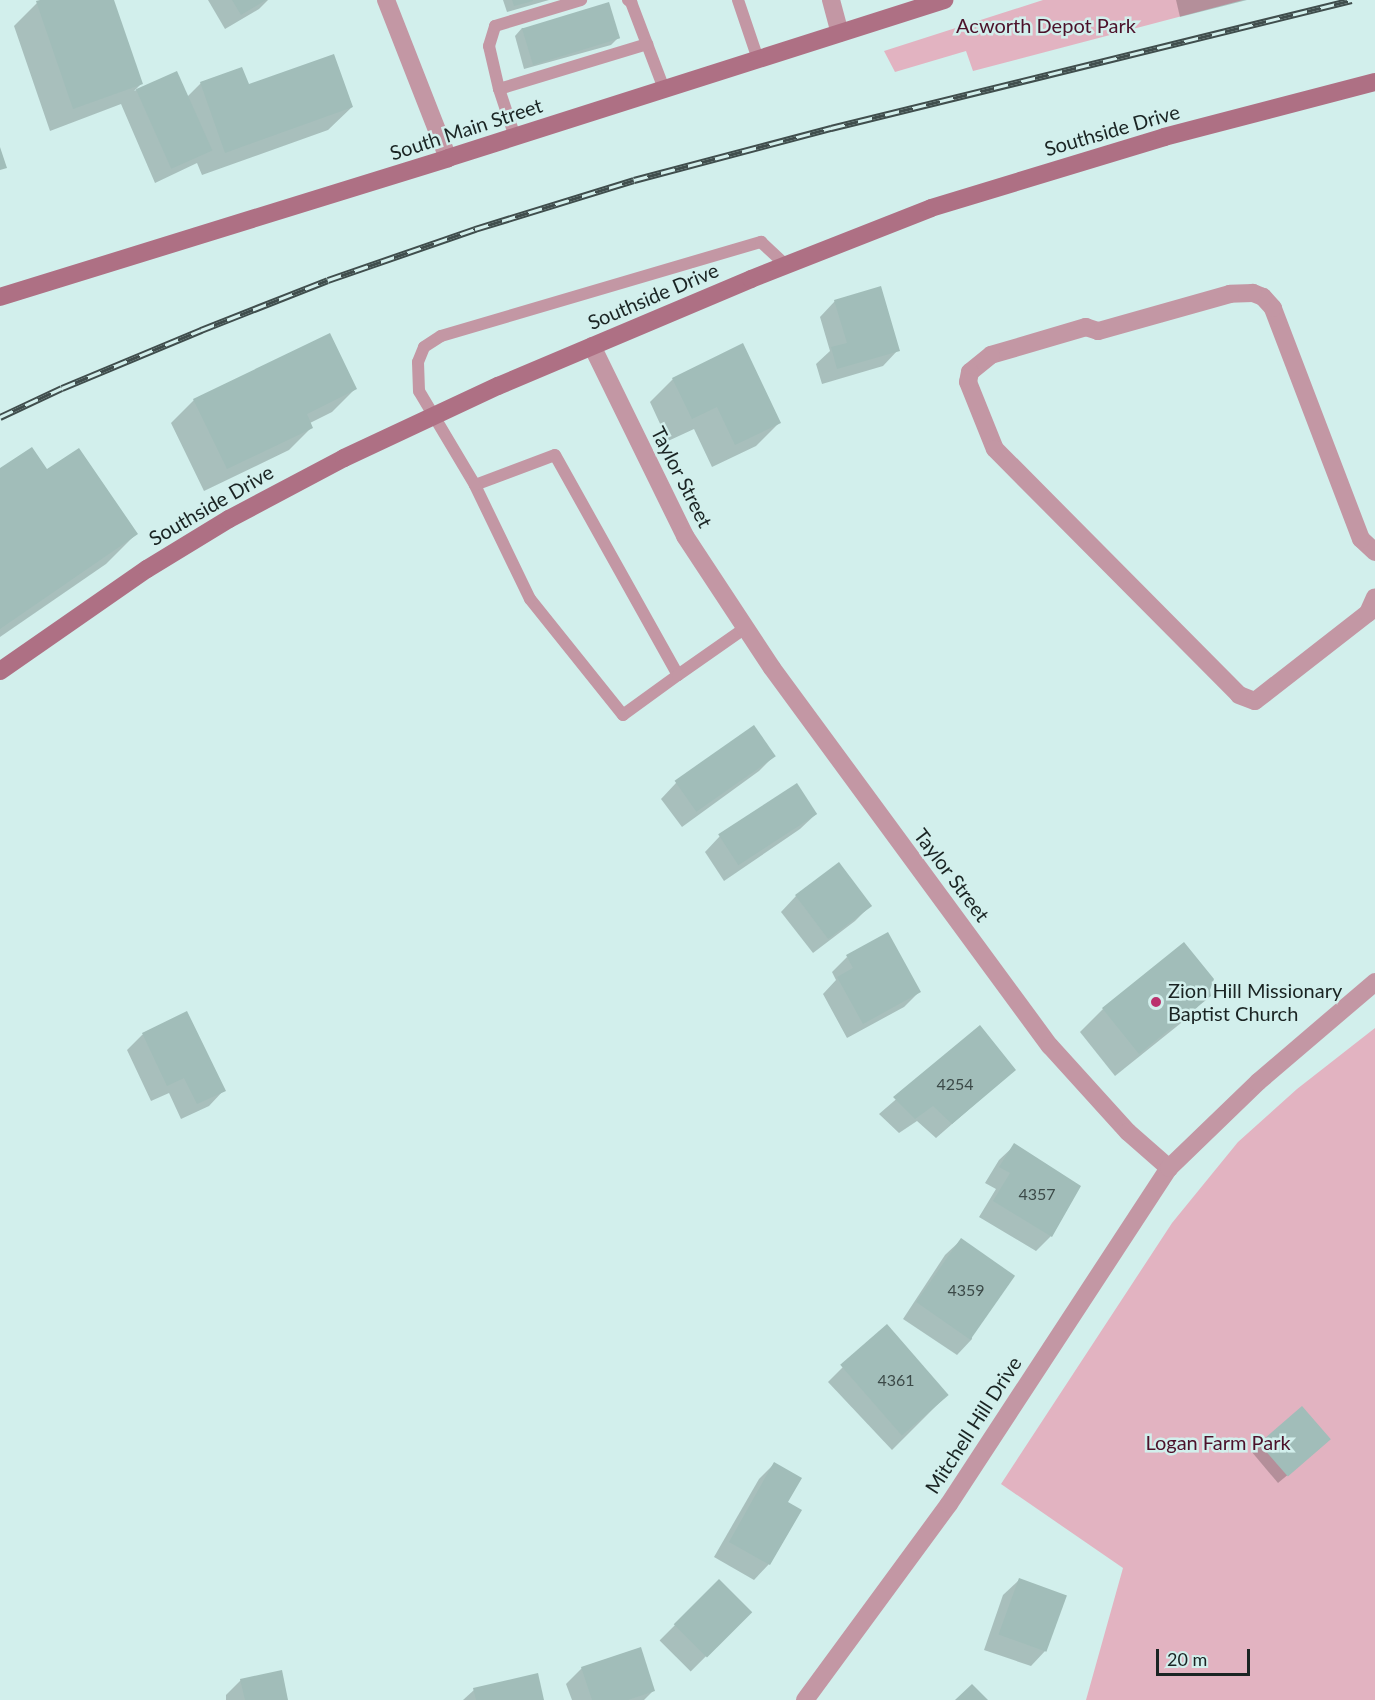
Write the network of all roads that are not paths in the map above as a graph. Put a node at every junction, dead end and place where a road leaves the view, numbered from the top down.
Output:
1 (386, 0) edge
2 (581, 0) edge
3 (628, 0) edge
4 (738, 0) edge
5 (831, 0) edge
6 (944, 0) edge
7 (840, 33) junction
8 (647, 44) junction
9 (758, 59) junction
10 (1375, 82) edge
11 (499, 89) junction
12 (664, 89) junction
13 (515, 137) junction
14 (448, 158) junction
15 (786, 265) junction
16 (0, 297) edge
17 (592, 346) junction
18 (432, 416) junction
19 (475, 485) junction
20 (1375, 552) edge
21 (1375, 597) edge
22 (745, 628) junction
23 (0, 671) edge
24 (678, 675) junction
25 (1375, 982) edge
26 (1169, 1167) junction
27 (805, 1700) edge

1 - 14 street
2 - 11 lane
3 - 8 lane
4 - 9 lane
5 - 7 street
6 - 7 street, South Main Street
7 - 9 street, South Main Street
8 - 11 lane
8 - 12 lane
9 - 12 street, South Main Street
10 - 15 street, Southside Drive
11 - 13 lane
12 - 13 street, South Main Street
13 - 14 street, South Main Street
14 - 16 street, South Main Street
15 - 17 street, Southside Drive
15 - 18 lane
17 - 18 street, Southside Drive
17 - 22 street, Taylor Street
18 - 19 lane
18 - 23 street, Southside Drive
19 - 24 lane
19 - 24 lane
20 - 21 street
22 - 24 lane
22 - 26 street, Taylor Street
25 - 26 street
26 - 27 street, Mitchell Hill Drive

